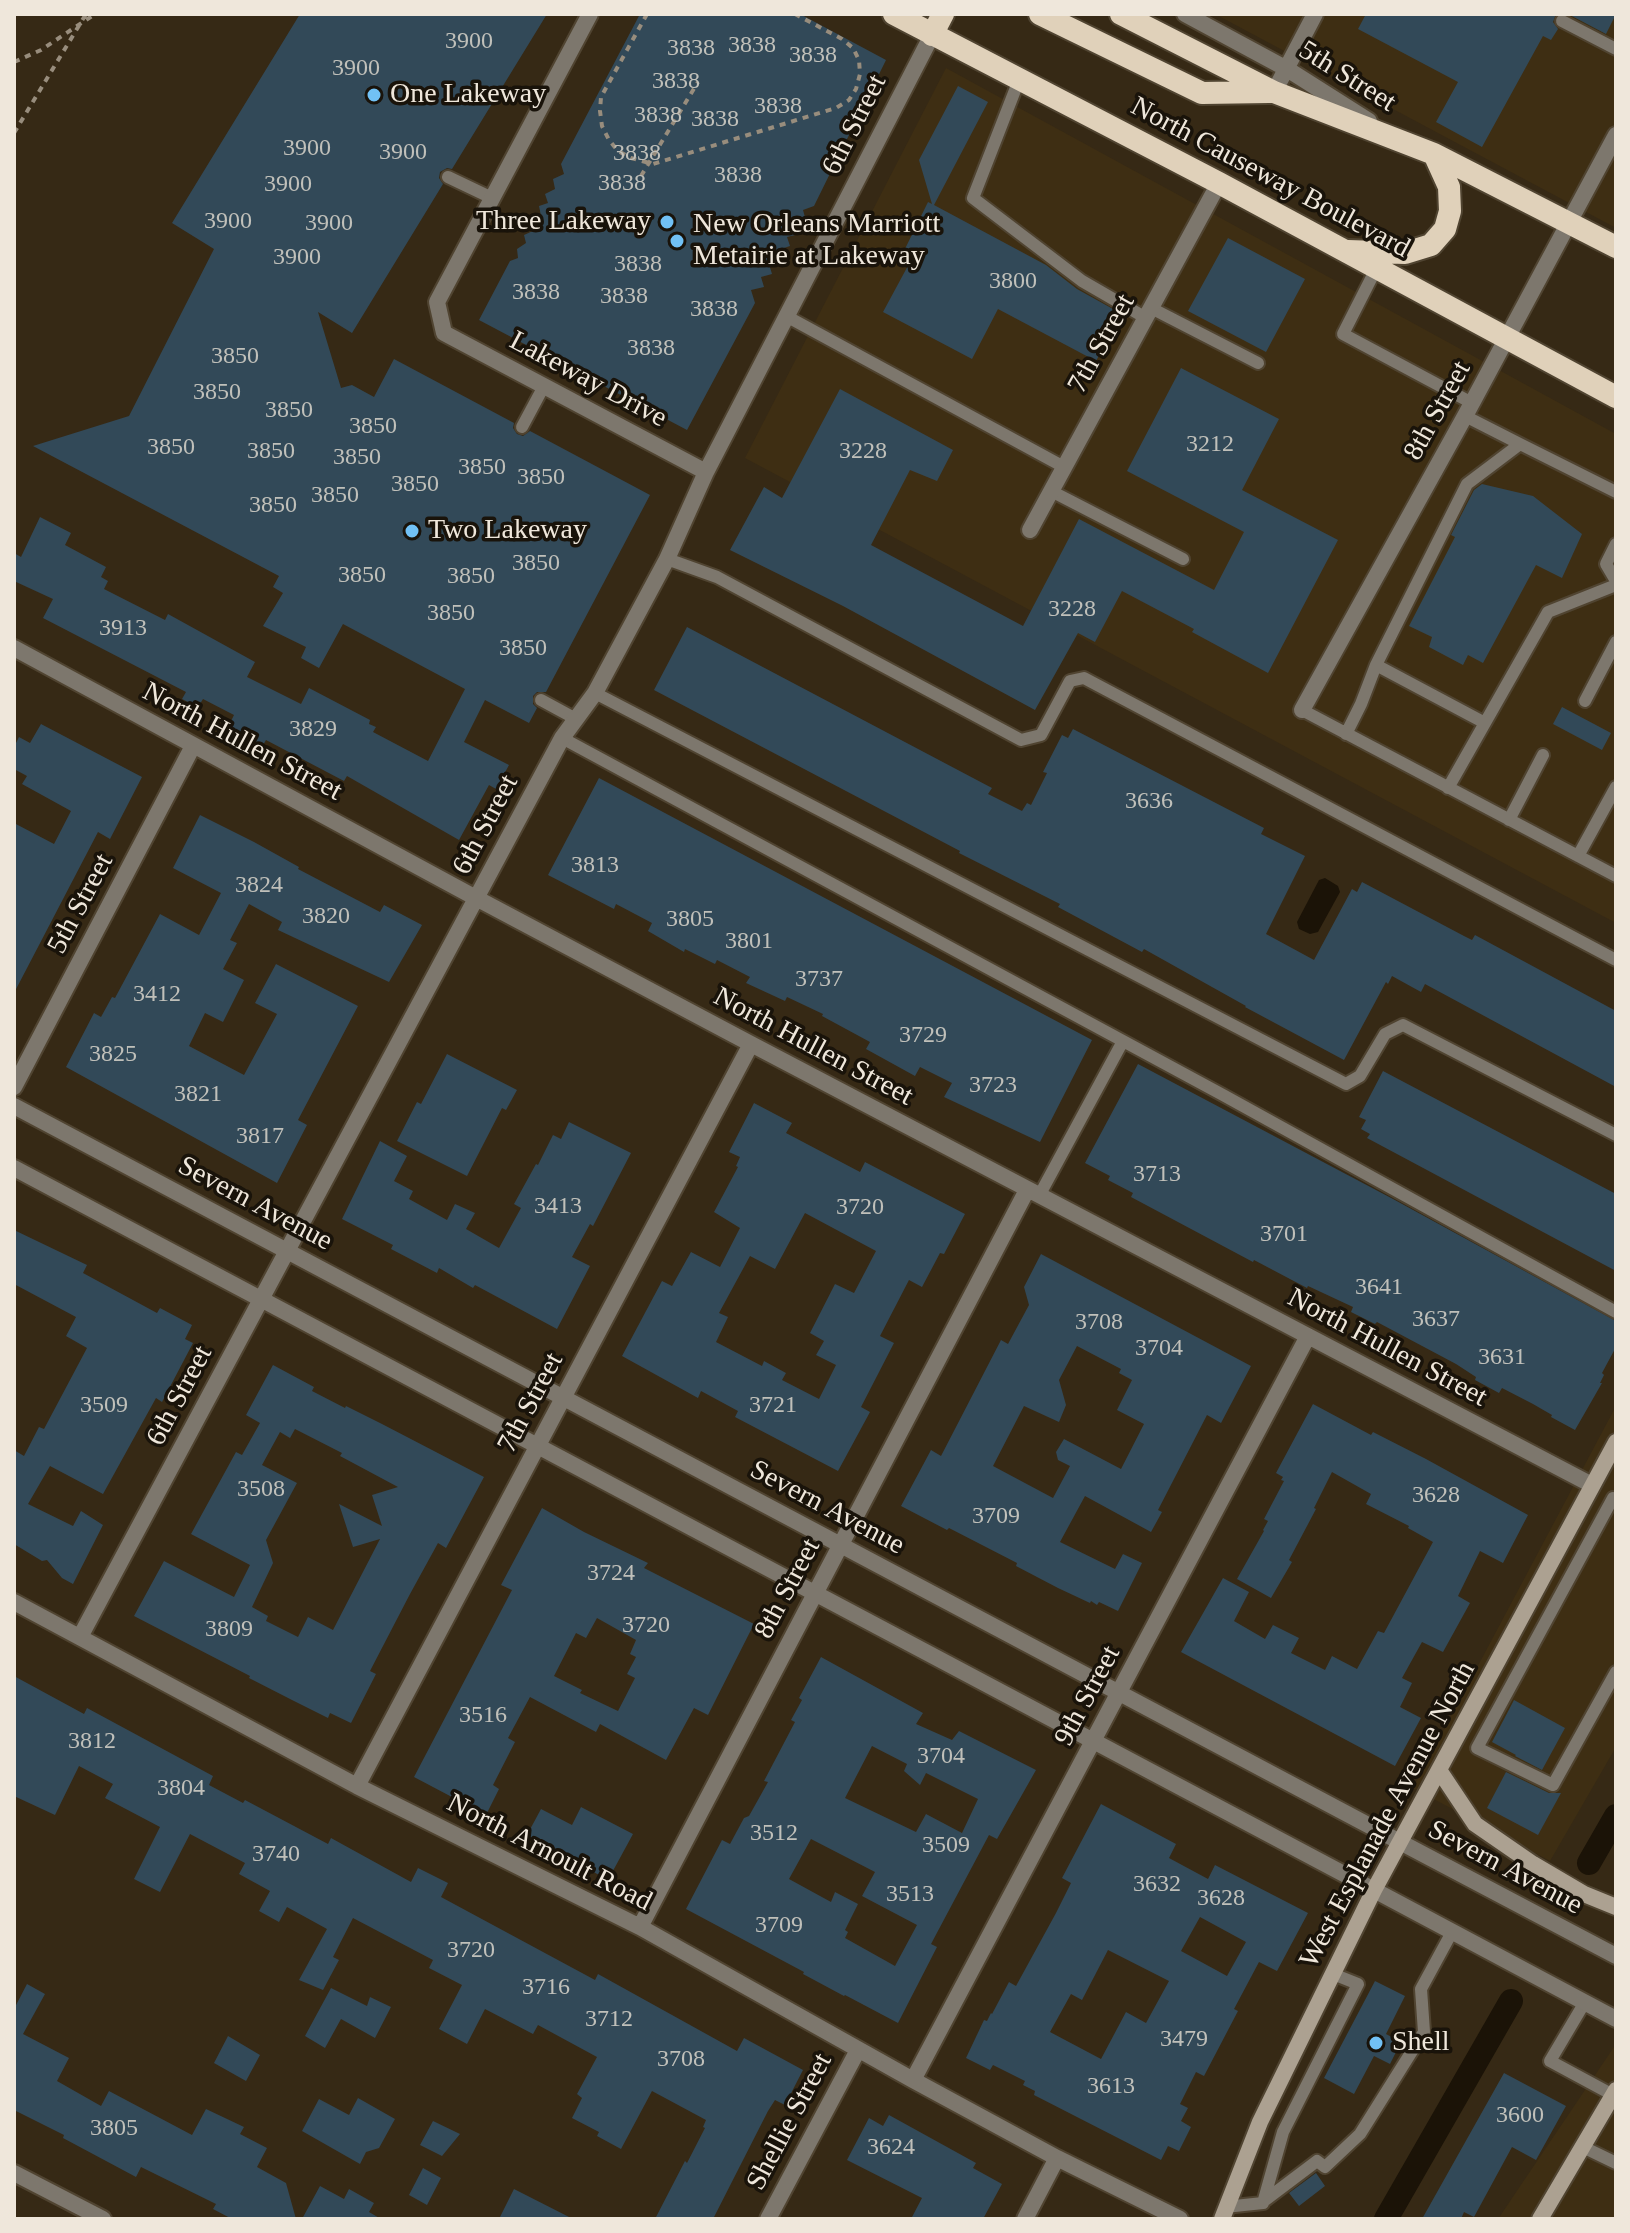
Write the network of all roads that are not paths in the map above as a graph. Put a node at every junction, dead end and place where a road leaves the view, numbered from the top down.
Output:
1 (590, 14) edge
2 (894, 14) edge
3 (943, 14) edge
4 (1040, 14) edge
5 (1121, 14) edge
6 (1185, 14) edge
7 (1315, 14) edge
8 (1562, 21) dead end
9 (932, 35) junction
10 (1616, 49) edge
11 (1287, 69) junction
12 (1019, 80) junction
13 (1274, 92) junction
14 (1616, 135) edge
15 (1397, 139) junction
16 (1434, 154) junction
17 (448, 177) dead end
18 (1219, 183) junction
19 (492, 198) junction
20 (1570, 223) junction
21 (1616, 247) edge
22 (1343, 251) junction
23 (1376, 269) junction
24 (1148, 313) junction
25 (786, 316) junction
26 (1507, 338) junction
27 (1258, 363) dead end
28 (544, 386) junction
29 (1616, 397) edge
30 (1469, 409) junction
31 (522, 427) dead end
32 (1520, 444) junction
33 (1064, 467) junction
34 (706, 472) junction
35 (1051, 491) junction
36 (1616, 492) edge
37 (1030, 530) dead end
38 (1616, 544) edge
39 (667, 559) junction
40 (1183, 559) dead end
41 (1616, 583) edge
42 (1616, 642) edge
43 (14, 648) edge
44 (1376, 665) junction
45 (595, 693) junction
46 (541, 700) dead end
47 (1585, 701) dead end
48 (1302, 710) joint
49 (576, 719) junction
50 (1485, 723) junction
51 (1346, 734) junction
52 (562, 738) junction
53 (193, 746) junction
54 (1543, 755) dead end
55 (1616, 787) edge
56 (1448, 788) junction
57 (1509, 820) junction
58 (1578, 856) junction
59 (1616, 876) edge
60 (476, 898) junction
61 (1616, 960) edge
62 (1123, 1041) junction
63 (751, 1044) junction
64 (14, 1087) edge
65 (14, 1106) edge
66 (1616, 1135) edge
67 (14, 1168) edge
68 (1033, 1193) junction
69 (287, 1251) junction
70 (261, 1299) junction
71 (1616, 1312) edge
72 (1308, 1336) junction
73 (563, 1397) junction
74 (1616, 1442) edge
75 (538, 1446) junction
76 (1592, 1485) junction
77 (1615, 1499) edge
78 (841, 1545) junction
79 (815, 1593) junction
80 (14, 1602) edge
81 (1519, 1619) junction
82 (1541, 1632) junction
83 (80, 1637) junction
84 (1616, 1672) edge
85 (1120, 1693) junction
86 (1094, 1741) junction
87 (1439, 1770) junction
88 (357, 1786) junction
89 (1400, 1842) junction
90 (1374, 1890) junction
91 (1616, 1907) edge
92 (640, 1927) junction
93 (1452, 1932) junction
94 (1616, 1956) edge
95 (1333, 1974) junction
96 (1585, 2002) junction
97 (1616, 2019) edge
98 (858, 2050) junction
99 (1295, 2052) junction
100 (1318, 2063) junction
101 (913, 2080) junction
102 (1614, 2092) edge
103 (1260, 2122) junction
104 (1283, 2132) junction
105 (1583, 2147) junction
106 (1057, 2158) junction
107 (1616, 2163) edge
108 (14, 2173) edge
109 (1264, 2201) junction
110 (1223, 2213) edge
111 (103, 2219) edge
112 (768, 2219) edge
113 (1025, 2219) edge
114 (1180, 2219) edge
115 (1542, 2219) edge

1 - 19 street
2 - 9 highway, North Causeway Boulevard
3 - 9 highway
4 - 13 highway
5 - 13 highway
6 - 11 street, 5th Street
7 - 11 street
8 - 10 lane
9 - 12 highway, North Causeway Boulevard
9 - 25 street, 6th Street
11 - 13 street
11 - 15 street, 5th Street
12 - 18 highway, North Causeway Boulevard
12 - 24 lane
13 - 15 highway
14 - 20 street, 8th Street
15 - 16 highway
16 - 20 highway
16 - 22 highway
17 - 19 lane
18 - 22 highway, North Causeway Boulevard
18 - 24 street, 7th Street
19 - 28 street, Lakeway Drive
20 - 21 highway
20 - 26 street, 8th Street
22 - 23 highway, North Causeway Boulevard
23 - 26 highway, North Causeway Boulevard
23 - 30 lane
24 - 27 lane
24 - 33 street, 7th Street
25 - 33 lane
25 - 34 street, 6th Street
26 - 29 highway, North Causeway Boulevard
26 - 30 street, 8th Street
28 - 31 lane
28 - 34 street, Lakeway Drive
30 - 32 lane
30 - 48 street, 8th Street
32 - 36 lane
32 - 44 lane
33 - 35 street, 7th Street
34 - 39 street, 6th Street
35 - 37 street, 7th Street
35 - 40 lane
38 - 41 lane
39 - 45 street, 6th Street
39 - 61 lane
41 - 50 lane
42 - 47 lane
43 - 53 street, North Hullen Street
44 - 50 lane
44 - 51 lane
45 - 49 street, 6th Street
45 - 66 lane
46 - 49 lane
48 - 51 lane
49 - 52 street, 6th Street
50 - 56 lane
51 - 56 lane
52 - 60 street, 6th Street
52 - 62 lane
53 - 60 street, North Hullen Street
53 - 64 street, 5th Street
54 - 57 lane
55 - 58 lane
56 - 57 lane
57 - 58 lane
58 - 59 lane
60 - 63 street, North Hullen Street
60 - 69 street, 6th Street
62 - 68 lane
62 - 71 lane
63 - 68 street, North Hullen Street
63 - 73 street, 7th Street
65 - 69 street, Severn Avenue
67 - 70 street
68 - 72 street, North Hullen Street
68 - 78 street, 8th Street
69 - 70 street, 6th Street
69 - 73 street, Severn Avenue
70 - 75 street
70 - 83 street, 6th Street
72 - 76 street, North Hullen Street
72 - 85 street, 9th Street
73 - 75 street, 7th Street
73 - 78 street, Severn Avenue
74 - 76 main road, West Esplanade Avenue North
75 - 79 street
75 - 88 street, 7th Street
76 - 77 lane
76 - 81 main road, West Esplanade Avenue North
77 - 82 lane
78 - 79 street, 8th Street
78 - 85 street, Severn Avenue
79 - 86 street
79 - 92 street, 8th Street
80 - 83 street, North Arnoult Road
81 - 82 lane
81 - 87 main road, West Esplanade Avenue North
82 - 84 lane
83 - 88 street, North Arnoult Road
85 - 86 street, 9th Street
85 - 89 street, Severn Avenue
86 - 90 street
86 - 101 street, 9th Street
87 - 89 main road, West Esplanade Avenue North
87 - 91 main road
88 - 92 street, North Arnoult Road
89 - 90 main road, West Esplanade Avenue North
89 - 94 street, Severn Avenue
90 - 93 street
90 - 95 main road, West Esplanade Avenue North
92 - 98 street, North Arnoult Road
93 - 96 street
93 - 109 lane
95 - 99 main road, West Esplanade Avenue North
95 - 100 lane
96 - 97 street
96 - 102 lane
98 - 101 street, North Arnoult Road
98 - 112 street, Shellie Street
99 - 100 lane
99 - 103 main road, West Esplanade Avenue North
100 - 104 lane
101 - 106 street, North Arnoult Road
102 - 105 main road
103 - 104 lane
103 - 110 main road, West Esplanade Avenue North
104 - 109 lane
105 - 107 lane
105 - 115 main road
106 - 113 street
106 - 114 street, North Arnoult Road
108 - 111 street
109 - 110 lane

